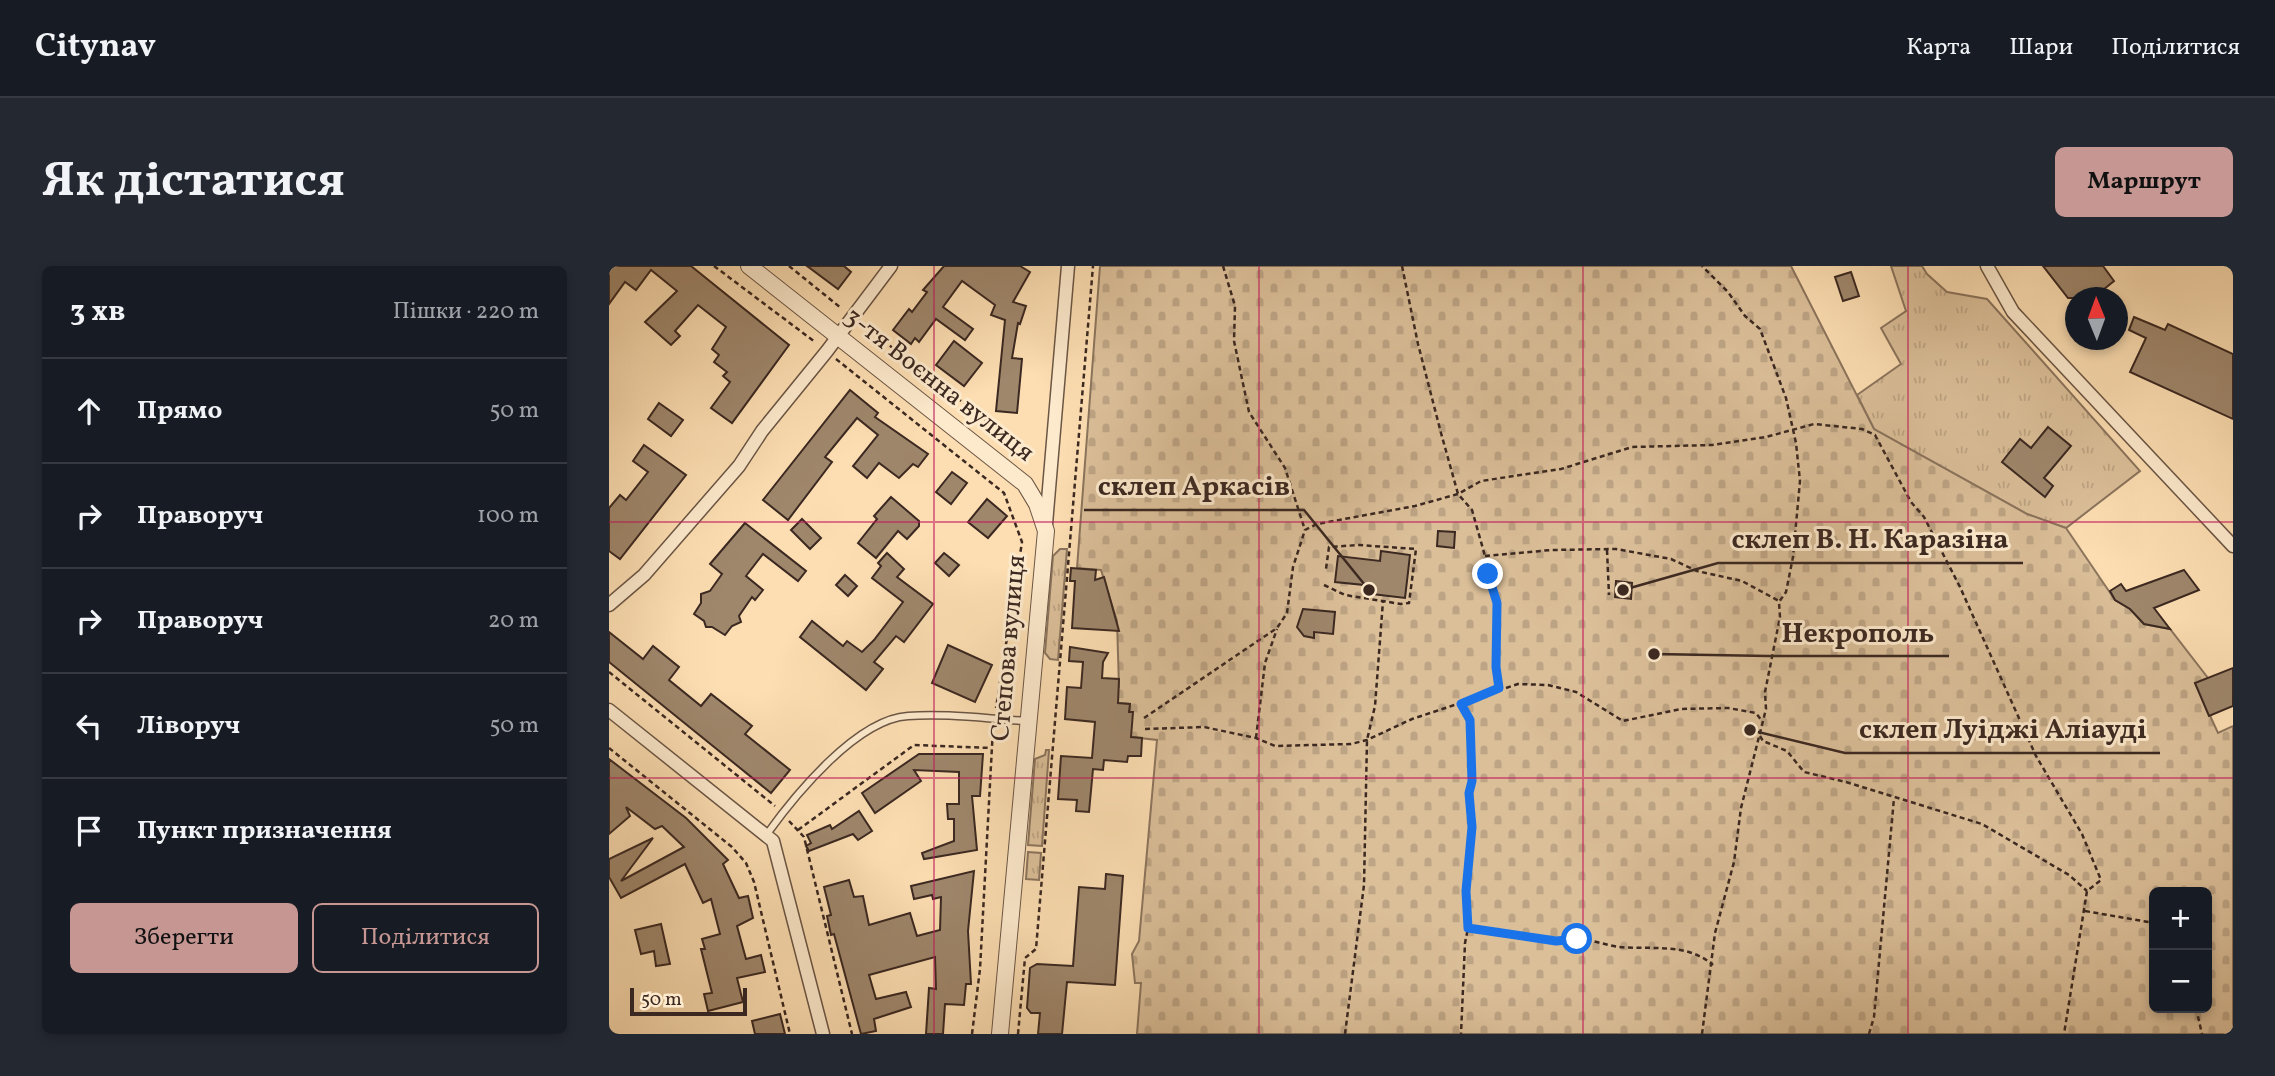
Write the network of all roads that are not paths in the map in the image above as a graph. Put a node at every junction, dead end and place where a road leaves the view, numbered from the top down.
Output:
1 (749, 266) edge
2 (891, 266) edge
3 (1068, 266) edge
4 (1987, 266) edge
5 (838, 337) junction
6 (1046, 531) junction
7 (2233, 546) edge
8 (609, 605) edge
9 (609, 710) edge
10 (1026, 721) junction
11 (767, 834) junction
12 (823, 1034) edge
13 (1000, 1034) edge

1 - 5 street, 3-тя Воєнна вулиця
2 - 5 street
3 - 6 street, Степова вулиця
4 - 7 street
5 - 6 street, 3-тя Воєнна вулиця
5 - 8 street
6 - 10 street, Степова вулиця
9 - 11 street
10 - 11 lane
10 - 13 street, Степова вулиця
11 - 12 street

